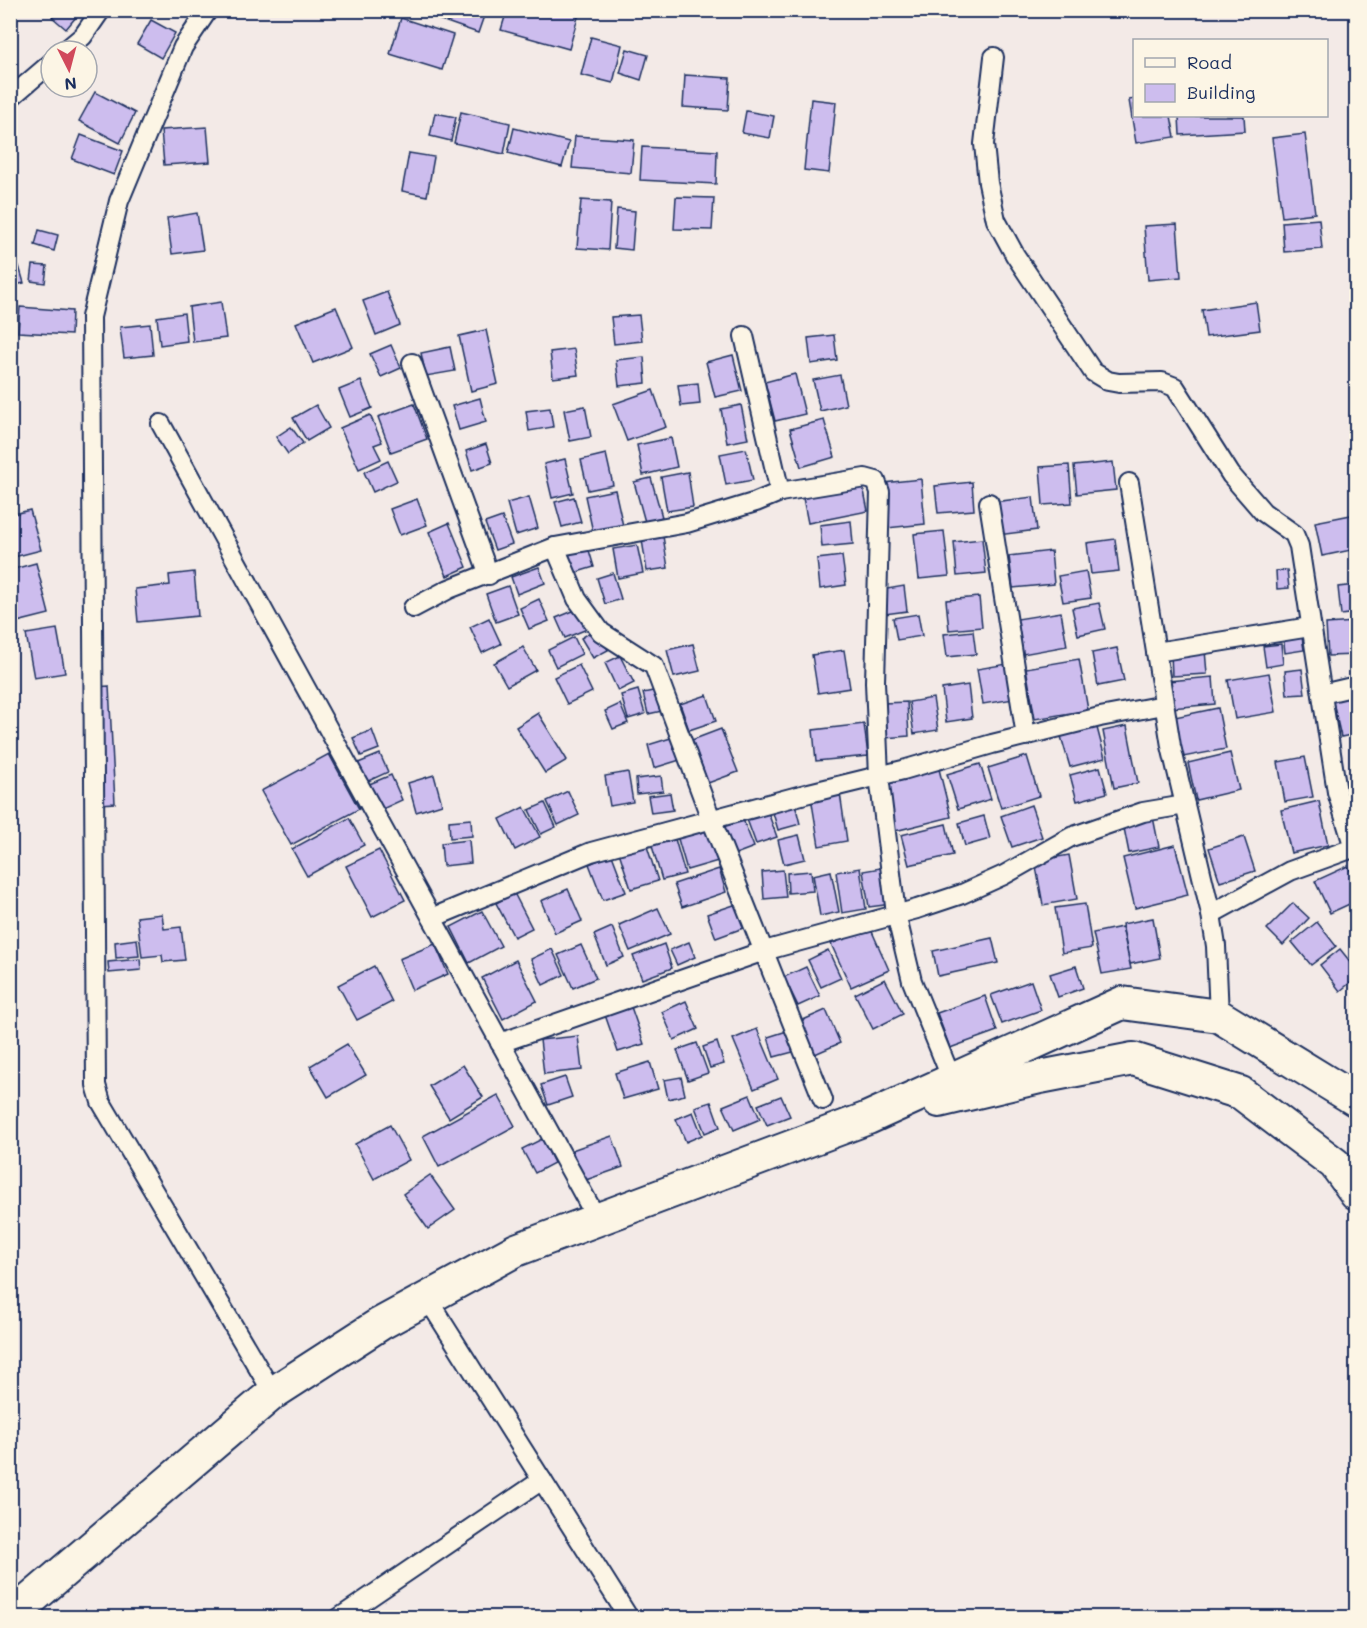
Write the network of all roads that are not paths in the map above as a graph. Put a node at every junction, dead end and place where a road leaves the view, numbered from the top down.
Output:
1 (101, 10) edge
2 (207, 10) edge
3 (79, 39) edge
4 (994, 57) dead end
5 (39, 73) edge
6 (10, 98) edge
7 (744, 336) dead end
8 (412, 363) dead end
9 (161, 424) dead end
10 (1129, 483) dead end
11 (780, 492) junction
12 (989, 503) dead end
13 (555, 547) junction
14 (489, 575) junction
15 (413, 608) dead end
16 (1310, 627) junction
17 (1156, 652) junction
18 (1356, 686) edge
19 (1322, 694) junction
20 (1164, 705) junction
21 (1026, 736) junction
22 (879, 776) junction
23 (1185, 805) junction
24 (711, 819) junction
25 (1355, 848) edge
26 (896, 914) junction
27 (1211, 914) junction
28 (432, 918) junction
29 (764, 951) junction
30 (1219, 1016) junction
31 (500, 1043) junction
32 (952, 1080) junction
33 (823, 1100) dead end
34 (1356, 1100) edge
35 (868, 1118) junction
36 (1356, 1193) edge
37 (597, 1219) junction
38 (427, 1298) junction
39 (273, 1393) junction
40 (542, 1480) junction
41 (13, 1617) edge
42 (339, 1617) edge
43 (629, 1617) edge

1 - 3 street
2 - 39 street
4 - 16 street
5 - 6 street
7 - 11 street
8 - 14 street
9 - 28 street
10 - 17 street
11 - 13 street
11 - 22 street
12 - 21 street
13 - 14 street
13 - 24 street
14 - 15 street
16 - 17 street
16 - 19 street
17 - 20 street
18 - 19 street
19 - 25 street
20 - 21 street
20 - 23 street
21 - 22 street
22 - 24 street
22 - 26 street
23 - 26 street
23 - 27 street
24 - 28 street
24 - 29 street
25 - 27 street
26 - 29 street
26 - 32 street
27 - 30 street
28 - 31 street
29 - 31 street
29 - 33 street
30 - 32 highway
30 - 34 highway
31 - 37 street
32 - 35 highway
35 - 36 highway
35 - 37 highway
37 - 38 highway
38 - 39 highway
38 - 40 street
39 - 41 highway
40 - 42 street
40 - 43 street

